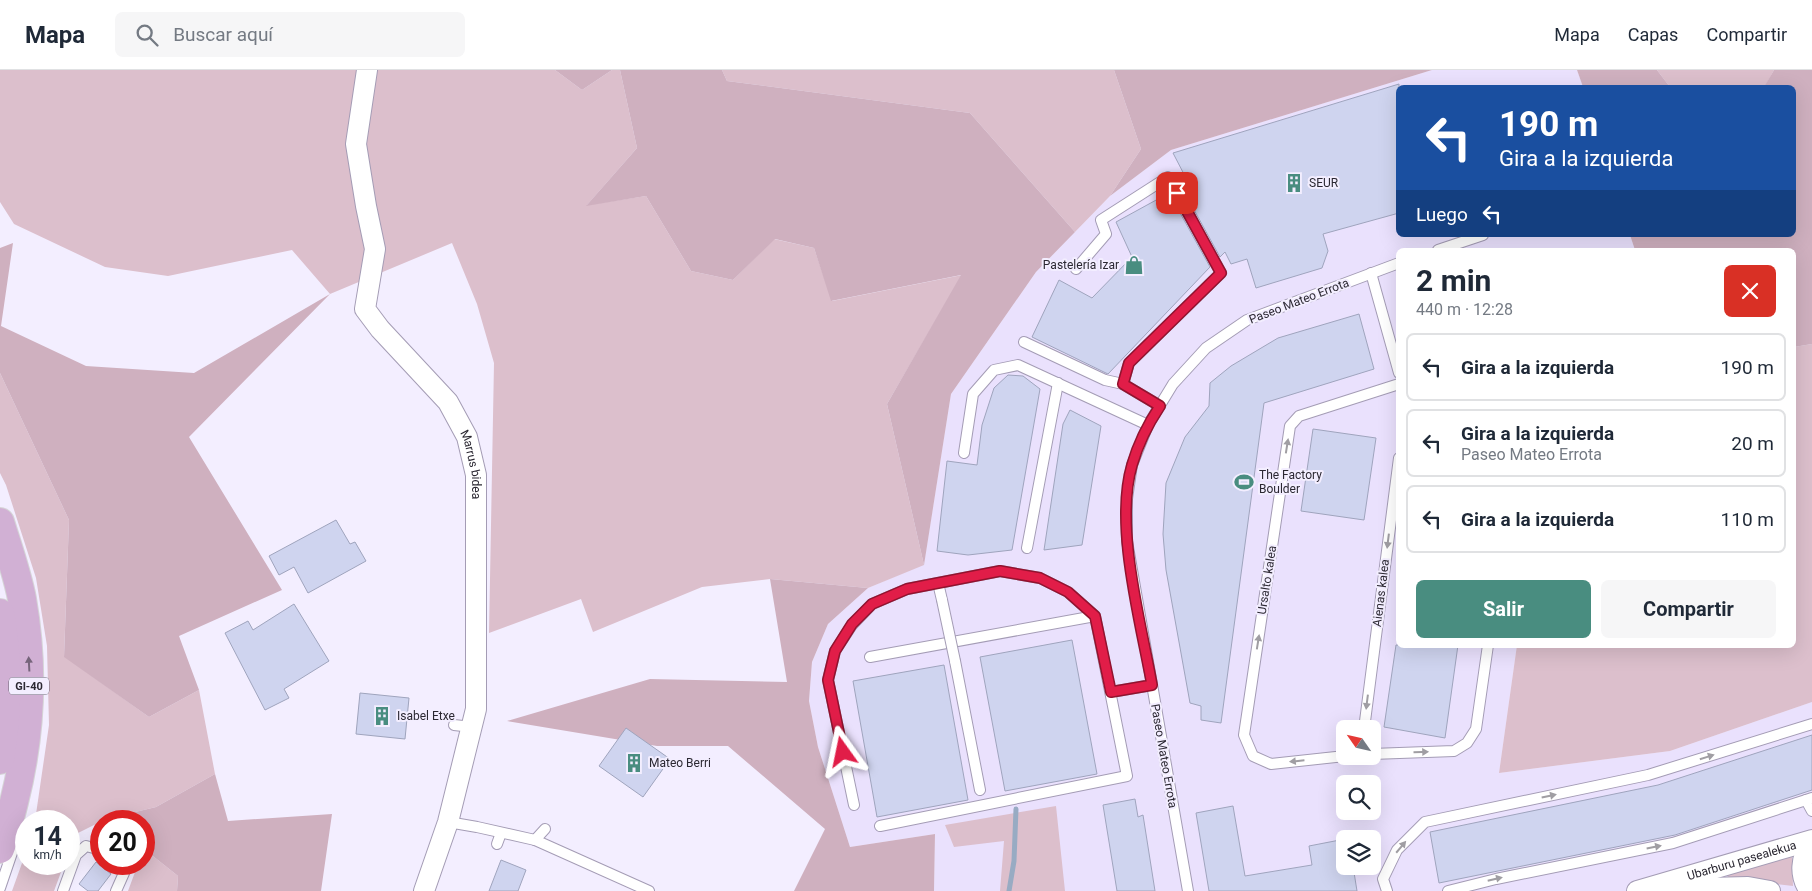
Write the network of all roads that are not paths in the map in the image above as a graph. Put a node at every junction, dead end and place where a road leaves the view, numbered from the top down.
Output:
1 (367, 70) edge
2 (1477, 237) edge
3 (1444, 248) edge
4 (1396, 264) edge
5 (1076, 269) dead end
6 (1371, 273) junction
7 (1024, 342) dead end
8 (1396, 362) edge
9 (1058, 383) junction
10 (1123, 384) junction
11 (1396, 385) edge
12 (1160, 406) junction
13 (1148, 425) junction
14 (964, 453) dead end
15 (1396, 481) edge
16 (0, 522) edge
17 (1027, 548) dead end
18 (938, 582) junction
19 (0, 613) edge
20 (1095, 616) junction
21 (1488, 648) edge
22 (870, 657) dead end
23 (1152, 685) junction
24 (1111, 692) junction
25 (1365, 720) edge
26 (1812, 724) edge
27 (27, 737) junction
28 (1381, 754) edge
29 (1336, 757) edge
30 (0, 760) edge
31 (980, 790) dead end
32 (1809, 799) edge
33 (854, 805) dead end
34 (23, 810) edge
35 (1812, 811) edge
36 (448, 822) junction
37 (880, 826) dead end
38 (545, 829) dead end
39 (501, 833) junction
40 (535, 840) junction
41 (9, 841) edge
42 (1812, 842) edge
43 (497, 844) dead end
44 (90, 847) edge
45 (123, 875) edge
46 (0, 888) edge
47 (1640, 890) edge
48 (63, 891) edge
49 (116, 891) edge
50 (424, 891) edge
51 (648, 891) edge
52 (1188, 891) edge
53 (1387, 891) edge
54 (1448, 891) edge
55 (1770, 891) edge
56 (1810, 891) edge

1 - 36 street, Marrus bidea
2 - 3 lane
4 - 6 lane, Paseo Mateo Errota
5 - 10 lane
6 - 8 lane
6 - 12 lane, Paseo Mateo Errota
7 - 10 lane
9 - 13 lane
9 - 14 lane
9 - 17 lane
10 - 12 lane
29 -> 11 lane, Ursalto kalea
12 - 13 lane, Paseo Mateo Errota
13 - 23 lane, Paseo Mateo Errota
15 -> 25 lane, Aienas kalea
27 -> 16 main road, GI-40
18 - 20 lane
18 - 31 lane, bridge
18 - 33 lane
19 - 30 main road, GI-40
20 - 22 lane
20 - 24 lane
28 -> 21 lane
23 - 24 lane
23 - 52 lane, Paseo Mateo Errota
24 - 37 lane
53 -> 26 lane
27 - 34 lane
27 - 41 main road, GI-40
32 - 35 lane
54 -> 32 lane
36 - 39 lane
36 - 50 street, Marrus bidea
38 - 40 lane
39 - 40 lane
39 - 43 lane
40 - 51 lane
41 - 46 lane
42 - 47 street, Ubarburu pasealekua
42 - 56 street
44 - 48 lane
45 - 49 lane
47 - 55 street, Ubarburu pasealekua

